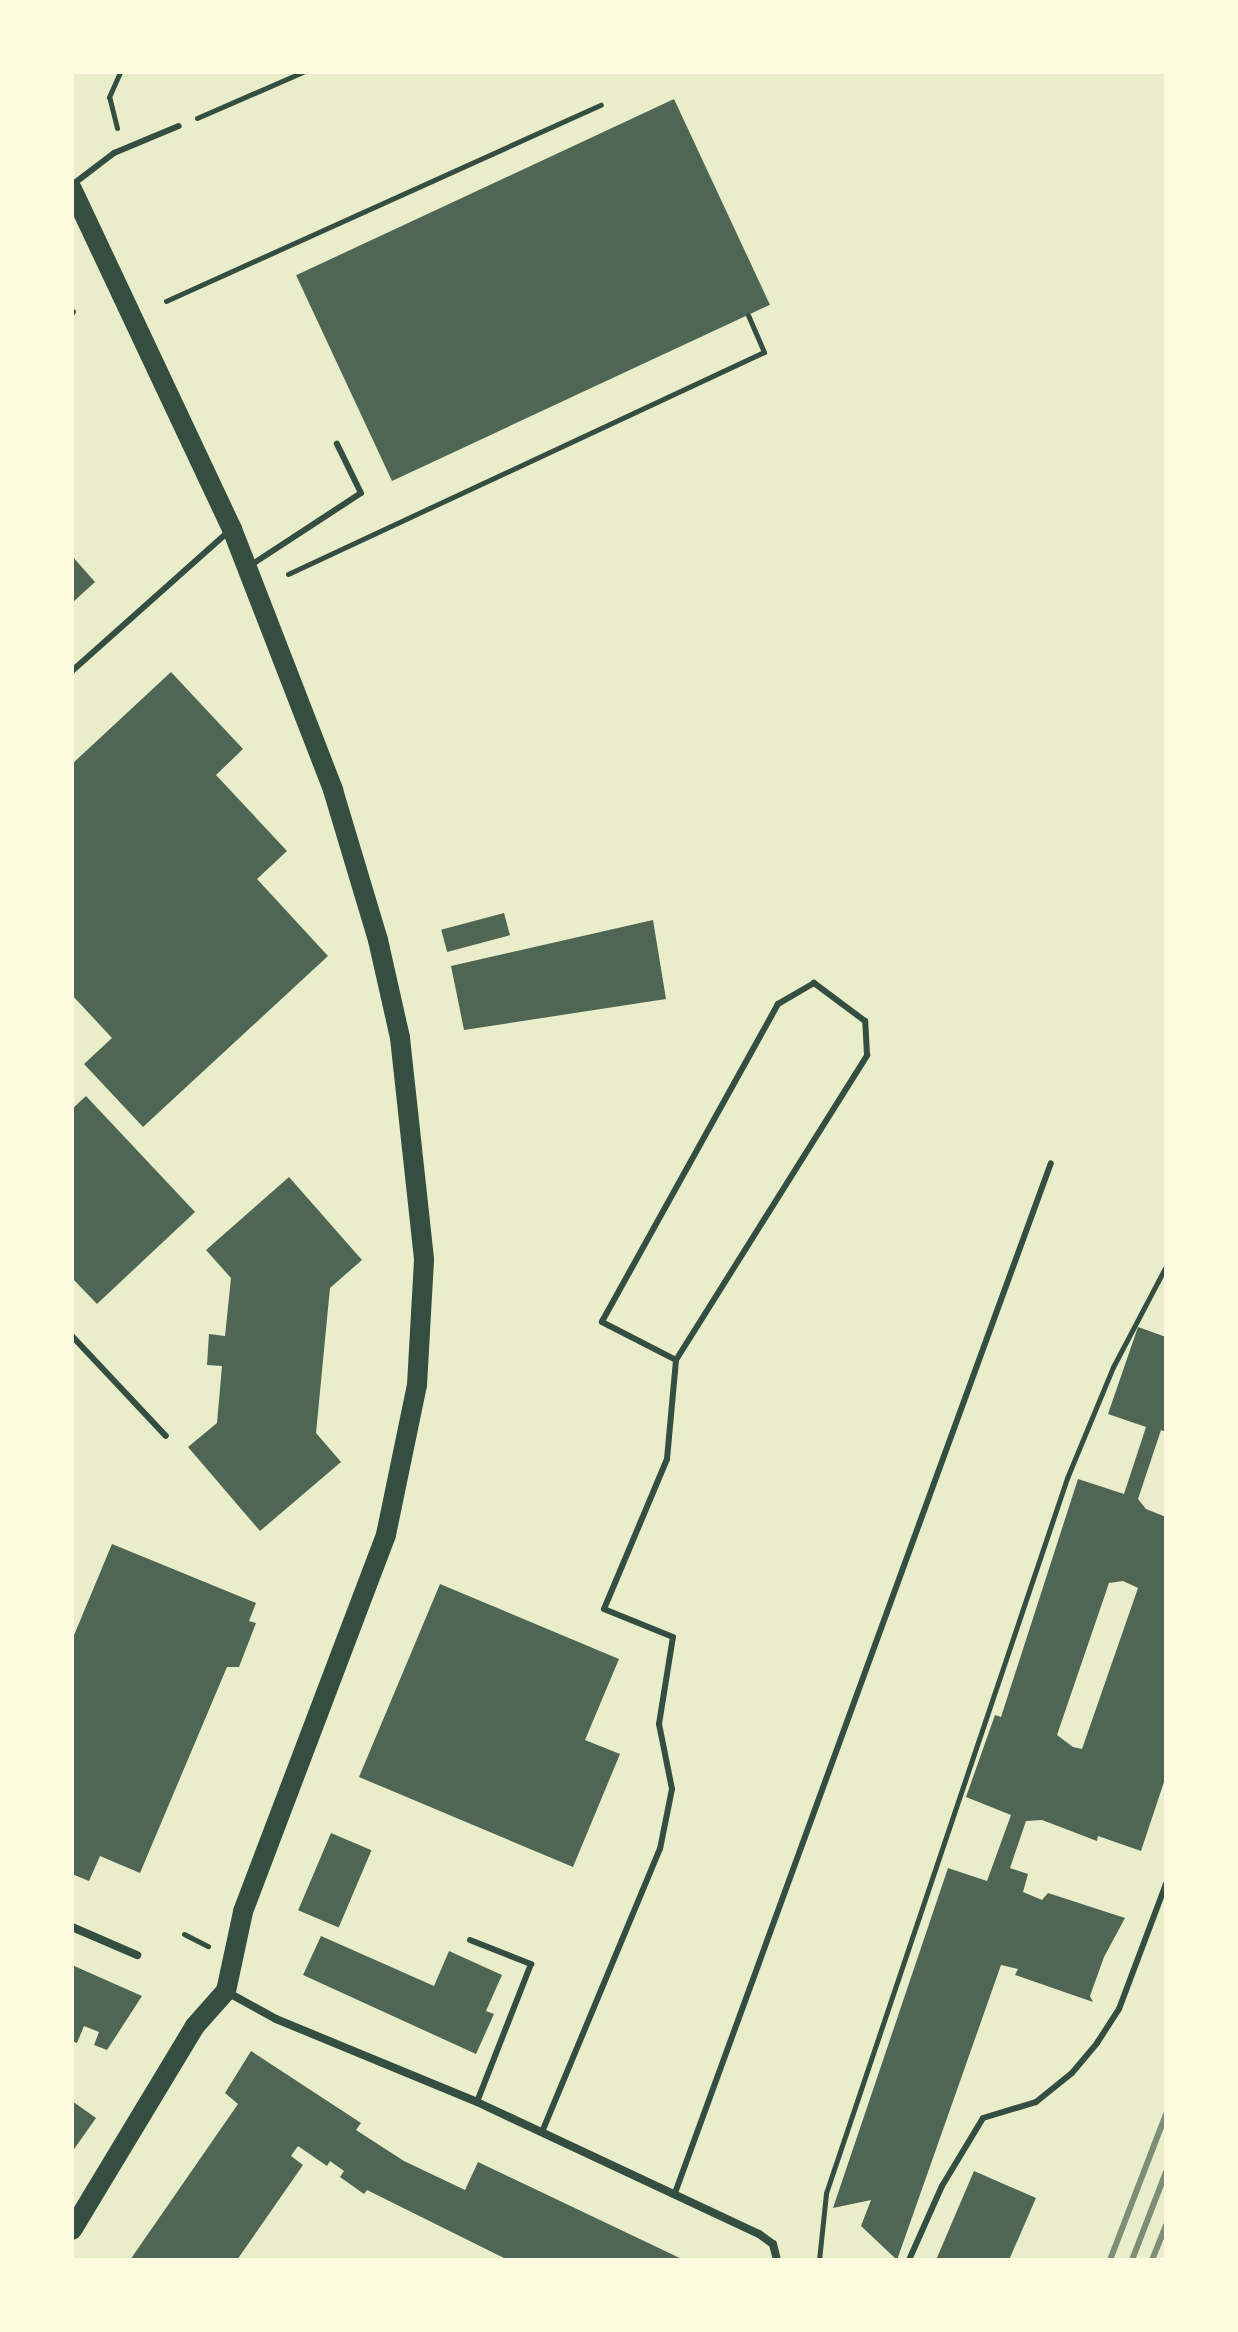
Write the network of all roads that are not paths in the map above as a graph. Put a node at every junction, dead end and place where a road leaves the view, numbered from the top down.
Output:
1 (179, 126) road end
2 (72, 187) edge
3 (337, 444) dead end
4 (232, 529) junction
5 (248, 567) junction
6 (72, 671) edge
7 (1051, 1163) dead end
8 (72, 1336) edge
9 (676, 1360) junction
10 (166, 1436) dead end
11 (1166, 1884) edge
12 (72, 1927) edge
13 (470, 1940) dead end
14 (137, 1955) dead end
15 (226, 1991) junction
16 (477, 2102) junction
17 (542, 2132) junction
18 (675, 2193) junction
19 (72, 2230) edge
20 (778, 2260) edge
21 (909, 2260) edge

1 - 2 lane
2 - 4 main road
3 - 5 lane
4 - 5 main road
4 - 6 lane
5 - 15 main road
7 - 18 lane
8 - 10 lane
9 - 9 lane
9 - 17 lane
11 - 21 lane
12 - 14 street
13 - 16 lane
15 - 16 street
15 - 19 main road
16 - 17 street
17 - 18 street
18 - 20 street

